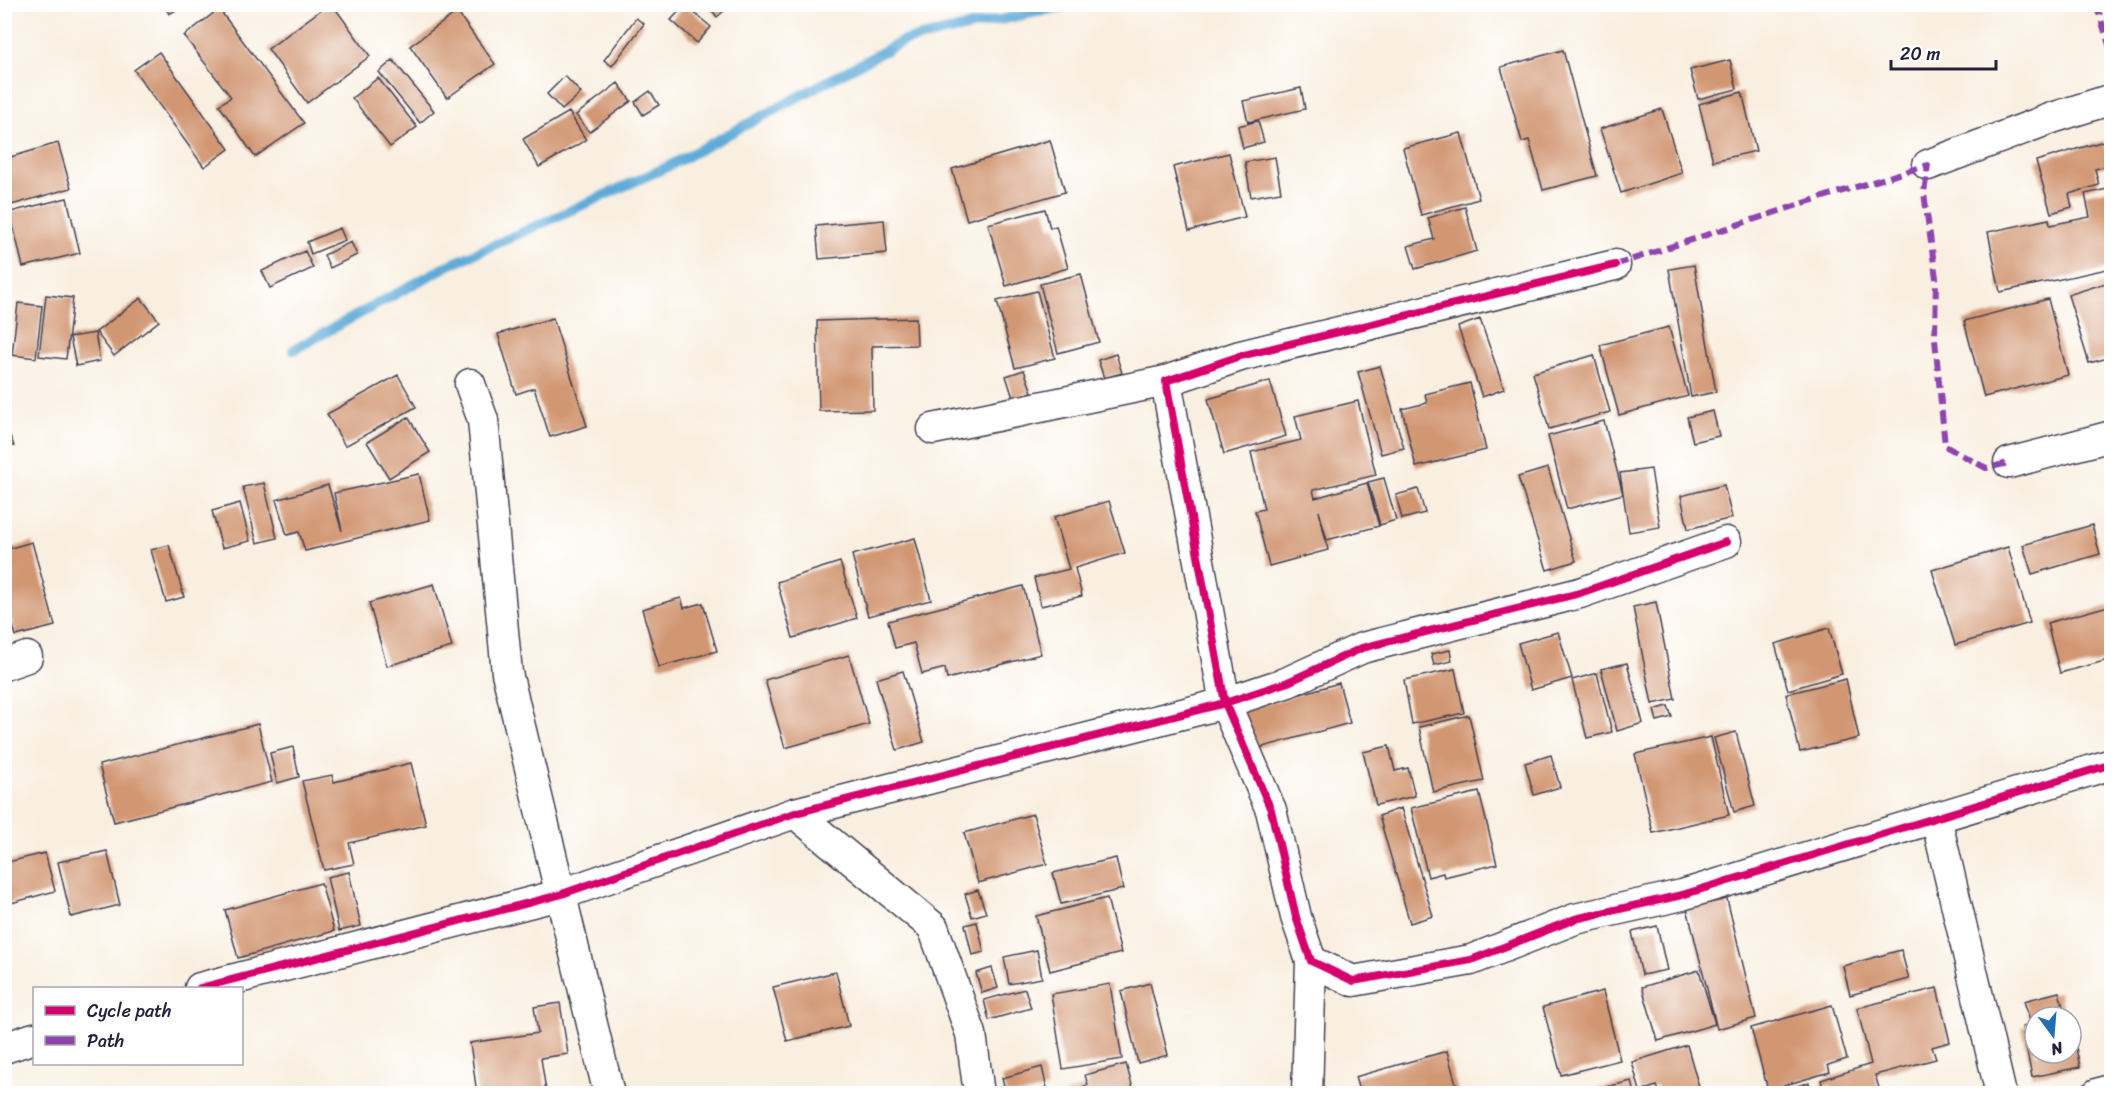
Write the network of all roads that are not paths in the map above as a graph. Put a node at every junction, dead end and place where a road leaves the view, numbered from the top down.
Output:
1 (2112, 99) edge
2 (1928, 165) dead end
3 (1615, 265) dead end
4 (1166, 381) junction
5 (470, 384) dead end
6 (933, 429) dead end
7 (2112, 436) edge
8 (2009, 463) dead end
9 (1726, 542) dead end
10 (1225, 703) junction
11 (2112, 764) edge
12 (795, 813) junction
13 (1936, 818) junction
14 (559, 895) junction
15 (1311, 961) junction
16 (204, 987) edge
17 (33, 1038) edge
18 (4, 1048) edge
19 (2112, 1089) edge
20 (609, 1094) edge
21 (979, 1094) edge
22 (1307, 1094) edge
23 (2001, 1094) edge
24 (2097, 1094) edge

1 - 2 street
3 - 4 street
4 - 6 street
4 - 10 street
5 - 14 street
7 - 8 street
9 - 10 street
10 - 12 street
10 - 15 street
11 - 13 street
12 - 14 street
12 - 21 street
13 - 15 street
13 - 23 street
14 - 16 street
14 - 20 street
15 - 22 street
17 - 18 street
19 - 24 street

